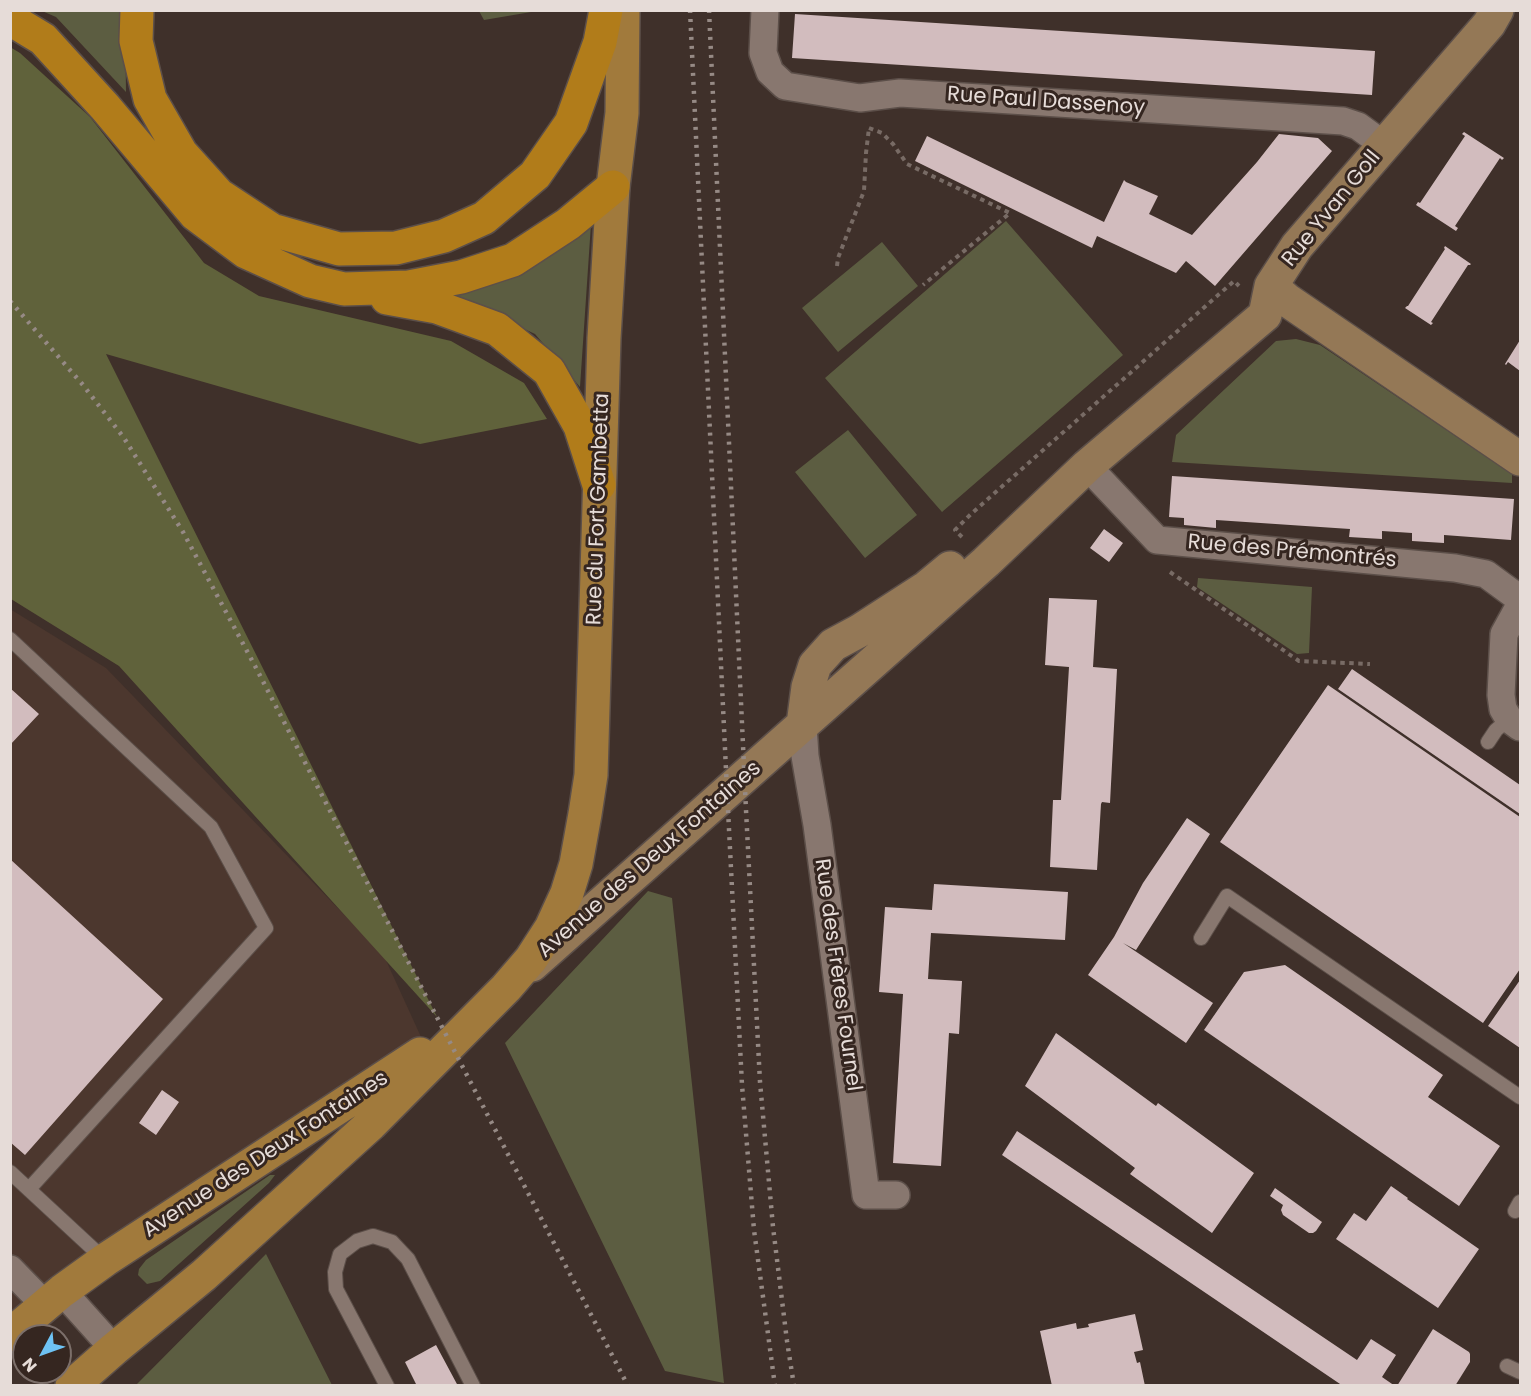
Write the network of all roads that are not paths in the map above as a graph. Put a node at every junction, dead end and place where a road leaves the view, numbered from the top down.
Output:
1 (137, 10) edge
2 (606, 10) edge
3 (623, 10) edge
4 (765, 10) edge
5 (1497, 10) edge
6 (10, 19) edge
7 (1384, 145) junction
8 (613, 187) junction
9 (344, 289) junction
10 (1268, 300) junction
11 (1521, 459) edge
12 (1087, 466) junction
13 (599, 485) junction
14 (1521, 599) edge
15 (1521, 605) edge
16 (10, 639) edge
17 (1515, 723) edge
18 (803, 725) junction
19 (1488, 742) dead end
20 (1201, 938) dead end
21 (506, 988) junction
22 (472, 1021) junction
23 (1521, 1097) edge
24 (10, 1172) edge
25 (29, 1189) junction
26 (896, 1195) dead end
27 (105, 1260) junction
28 (10, 1269) edge
29 (53, 1298) junction
30 (10, 1335) edge
31 (114, 1349) junction
32 (1506, 1366) dead end
33 (1521, 1372) edge
34 (79, 1384) edge
35 (387, 1386) edge
36 (473, 1386) edge

1 - 2 highway
3 - 8 main road, Rue du Fort Gambetta
4 - 7 street, Rue Paul Dassenoy
5 - 7 street, Rue Yvan Goll
6 - 9 highway
7 - 10 street, Rue Yvan Goll
8 - 9 highway
8 - 13 main road, Rue du Fort Gambetta
9 - 13 highway
10 - 11 street, Rue Yvan Goll
10 - 12 street, Avenue des Deux Fontaines
12 - 14 street, Rue des Prémontrés
12 - 18 street, Avenue des Deux Fontaines
12 - 18 street, Avenue des Deux Fontaines
13 - 21 main road, Rue du Fort Gambetta
15 - 17 street
16 - 25 lane
17 - 19 lane
18 - 21 street, Avenue des Deux Fontaines
18 - 26 street, Rue des Frères Fournel
20 - 23 lane
21 - 22 main road, Avenue des Deux Fontaines
22 - 27 main road, Avenue des Deux Fontaines
22 - 31 main road, Avenue des Deux Fontaines
24 - 25 lane
25 - 27 lane
27 - 29 main road, Avenue des Deux Fontaines
28 - 29 street
29 - 30 main road, Avenue des Deux Fontaines
29 - 31 street
31 - 34 main road, Avenue des Deux Fontaines
32 - 33 lane
35 - 36 lane

